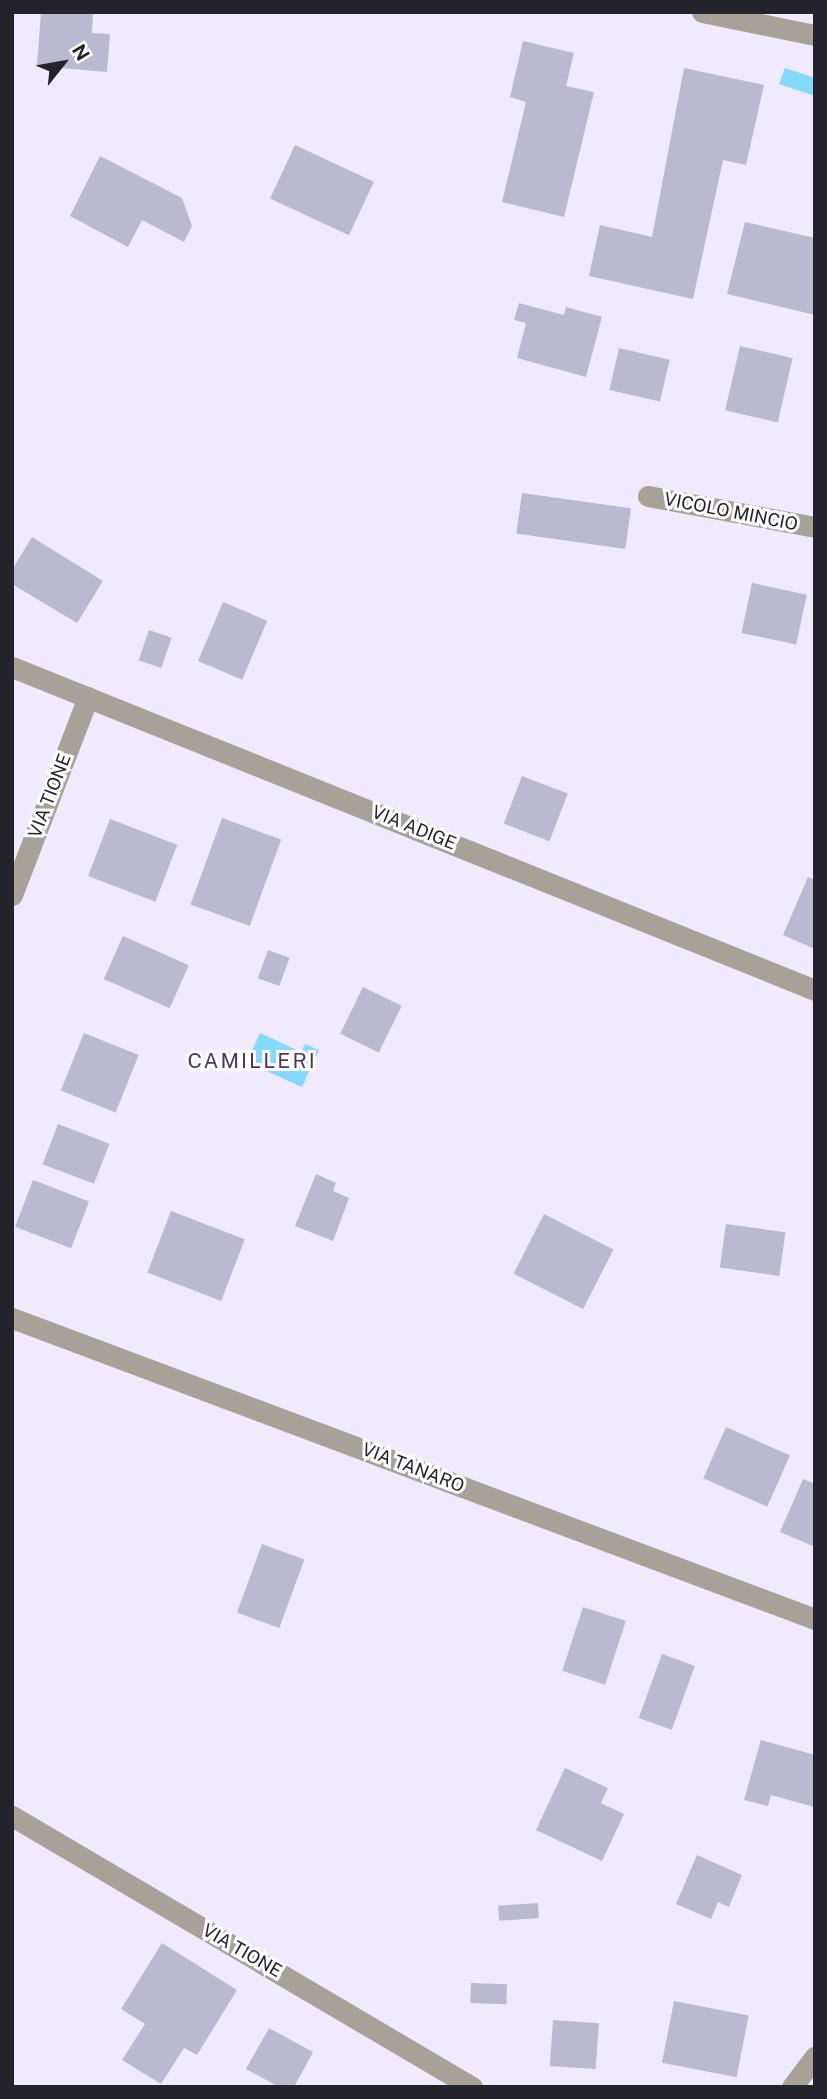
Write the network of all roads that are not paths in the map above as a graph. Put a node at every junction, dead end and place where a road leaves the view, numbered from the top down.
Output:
1 (702, 12) edge
2 (815, 35) edge
3 (648, 496) dead end
4 (815, 527) edge
5 (12, 667) edge
6 (88, 697) junction
7 (12, 894) edge
8 (815, 990) edge
9 (12, 1318) edge
10 (815, 1619) edge
11 (12, 1816) edge
12 (815, 2057) edge
13 (815, 2075) edge
14 (472, 2087) edge
15 (792, 2087) edge
16 (812, 2087) edge

1 - 2 street
3 - 4 street, VICOLO MINCIO
5 - 6 street, VIA ADIGE
6 - 7 street, VIA TIONE
6 - 8 street, VIA ADIGE
9 - 10 street, VIA TANARO
11 - 14 street, VIA TIONE
12 - 15 street
13 - 16 street

